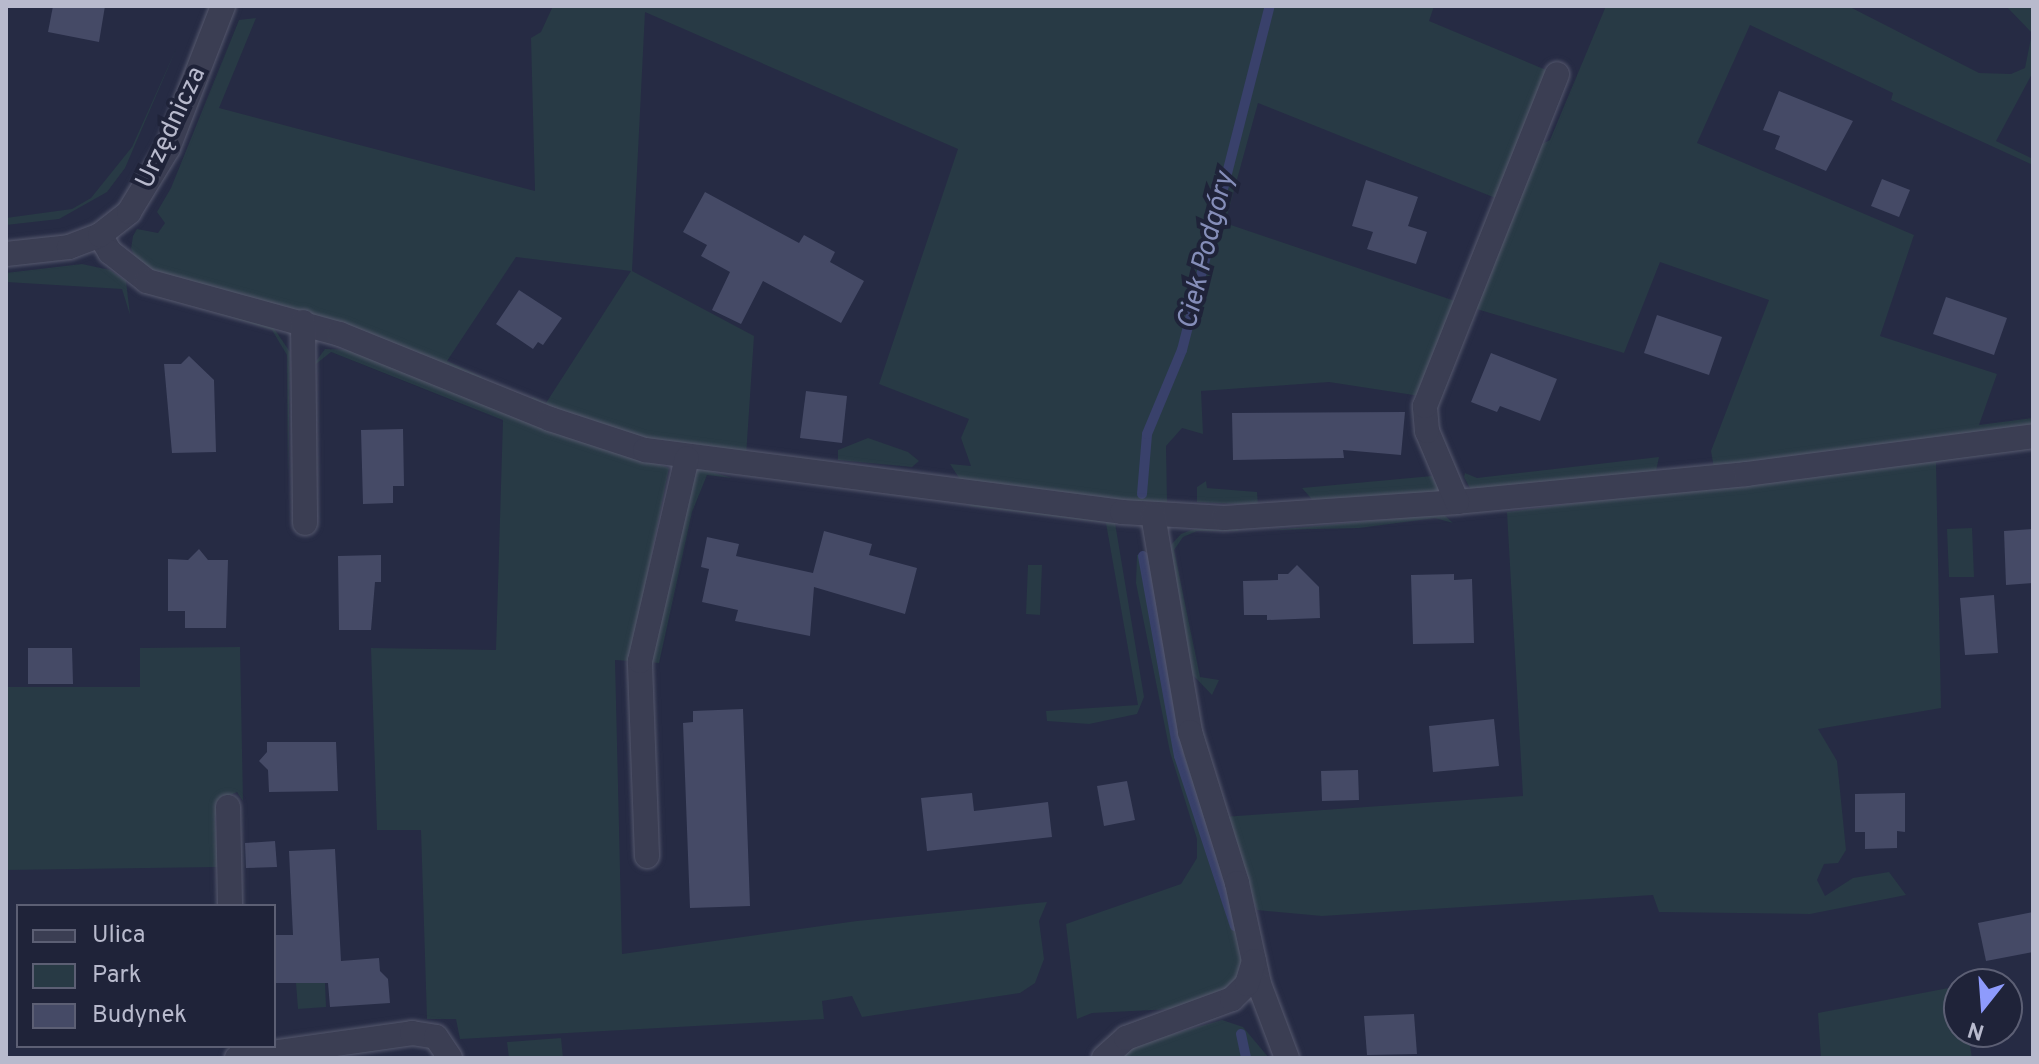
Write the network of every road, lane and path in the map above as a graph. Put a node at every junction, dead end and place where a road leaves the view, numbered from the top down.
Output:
1 (223, 6) edge
2 (1557, 74) dead end
3 (100, 235) junction
4 (6, 254) edge
5 (303, 322) junction
6 (2033, 436) edge
7 (687, 458) junction
8 (1457, 502) junction
9 (1153, 515) junction
10 (305, 523) dead end
11 (228, 807) dead end
12 (647, 856) dead end
13 (230, 904) edge
14 (1254, 961) junction
15 (237, 1058) edge
16 (450, 1058) edge
17 (1104, 1058) edge
18 (1287, 1058) edge

1 - 3 street, Urzędnicza
2 - 8 street
3 - 4 street, Urzędnicza
3 - 5 street
5 - 7 street
5 - 10 street
6 - 8 street
7 - 9 street
7 - 12 street
8 - 9 street
9 - 14 street
11 - 13 street
14 - 17 street
14 - 18 street
15 - 16 street

